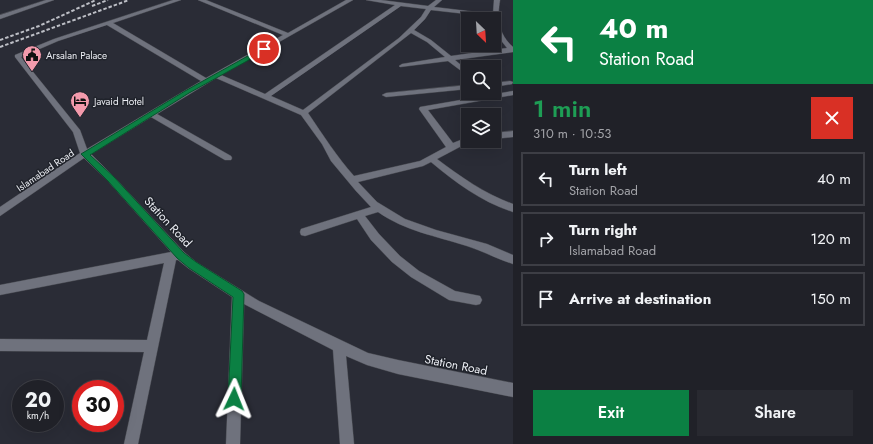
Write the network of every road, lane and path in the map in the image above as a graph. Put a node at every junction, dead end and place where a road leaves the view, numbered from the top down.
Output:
1 (51, 0) edge
2 (178, 0) edge
3 (201, 0) edge
4 (350, 0) edge
5 (369, 0) edge
6 (439, 0) edge
7 (497, 0) edge
8 (400, 4) junction
9 (429, 8) junction
10 (462, 12) edge
11 (495, 12) edge
12 (0, 17) edge
13 (108, 23) junction
14 (411, 30) junction
15 (288, 35) junction
16 (501, 39) edge
17 (512, 50) edge
18 (450, 59) junction
19 (402, 66) dead end
20 (461, 68) edge
21 (217, 76) junction
22 (206, 81) junction
23 (510, 83) dead end
24 (501, 84) edge
25 (461, 88) edge
26 (513, 93) edge
27 (386, 95) dead end
28 (267, 96) junction
29 (304, 113) junction
30 (152, 114) junction
31 (510, 135) edge
32 (461, 143) edge
33 (513, 143) edge
34 (451, 147) junction
35 (85, 154) junction
36 (228, 158) dead end
37 (432, 159) junction
38 (352, 180) junction
39 (379, 208) junction
40 (513, 208) edge
41 (0, 212) edge
42 (359, 215) junction
43 (305, 232) dead end
44 (175, 256) junction
45 (513, 260) edge
46 (0, 290) edge
47 (238, 294) junction
48 (476, 300) dead end
49 (0, 345) edge
50 (151, 346) junction
51 (339, 347) junction
52 (513, 390) edge
53 (131, 444) edge
54 (233, 444) edge
55 (348, 444) edge

1 - 12 street
2 - 13 street, Station Road
3 - 15 street
4 - 15 street, Islamabad Road
5 - 8 street
6 - 9 street
7 - 11 street
8 - 9 street
8 - 28 street
9 - 10 street
9 - 14 street
13 - 22 street
13 - 35 street, Station Road
14 - 18 street
14 - 29 street
15 - 21 street, Islamabad Road
16 - 17 street
17 - 18 street
18 - 19 street
18 - 20 street
21 - 22 street, Islamabad Road
21 - 28 street
22 - 30 street, Islamabad Road
23 - 24 street
25 - 27 street
26 - 34 street
28 - 29 street
29 - 38 street
30 - 35 street, Islamabad Road
30 - 36 street
31 - 33 street
32 - 34 street
34 - 37 street
35 - 41 street, Islamabad Road
35 - 44 street, Station Road
37 - 38 street
37 - 40 street
38 - 39 street
39 - 42 street
39 - 45 street
42 - 43 street
42 - 48 street
44 - 46 street
44 - 47 street, Station Road
44 - 50 street
47 - 51 street, Station Road
47 - 54 street
49 - 50 street
50 - 53 street
51 - 52 street, Station Road
51 - 55 street

